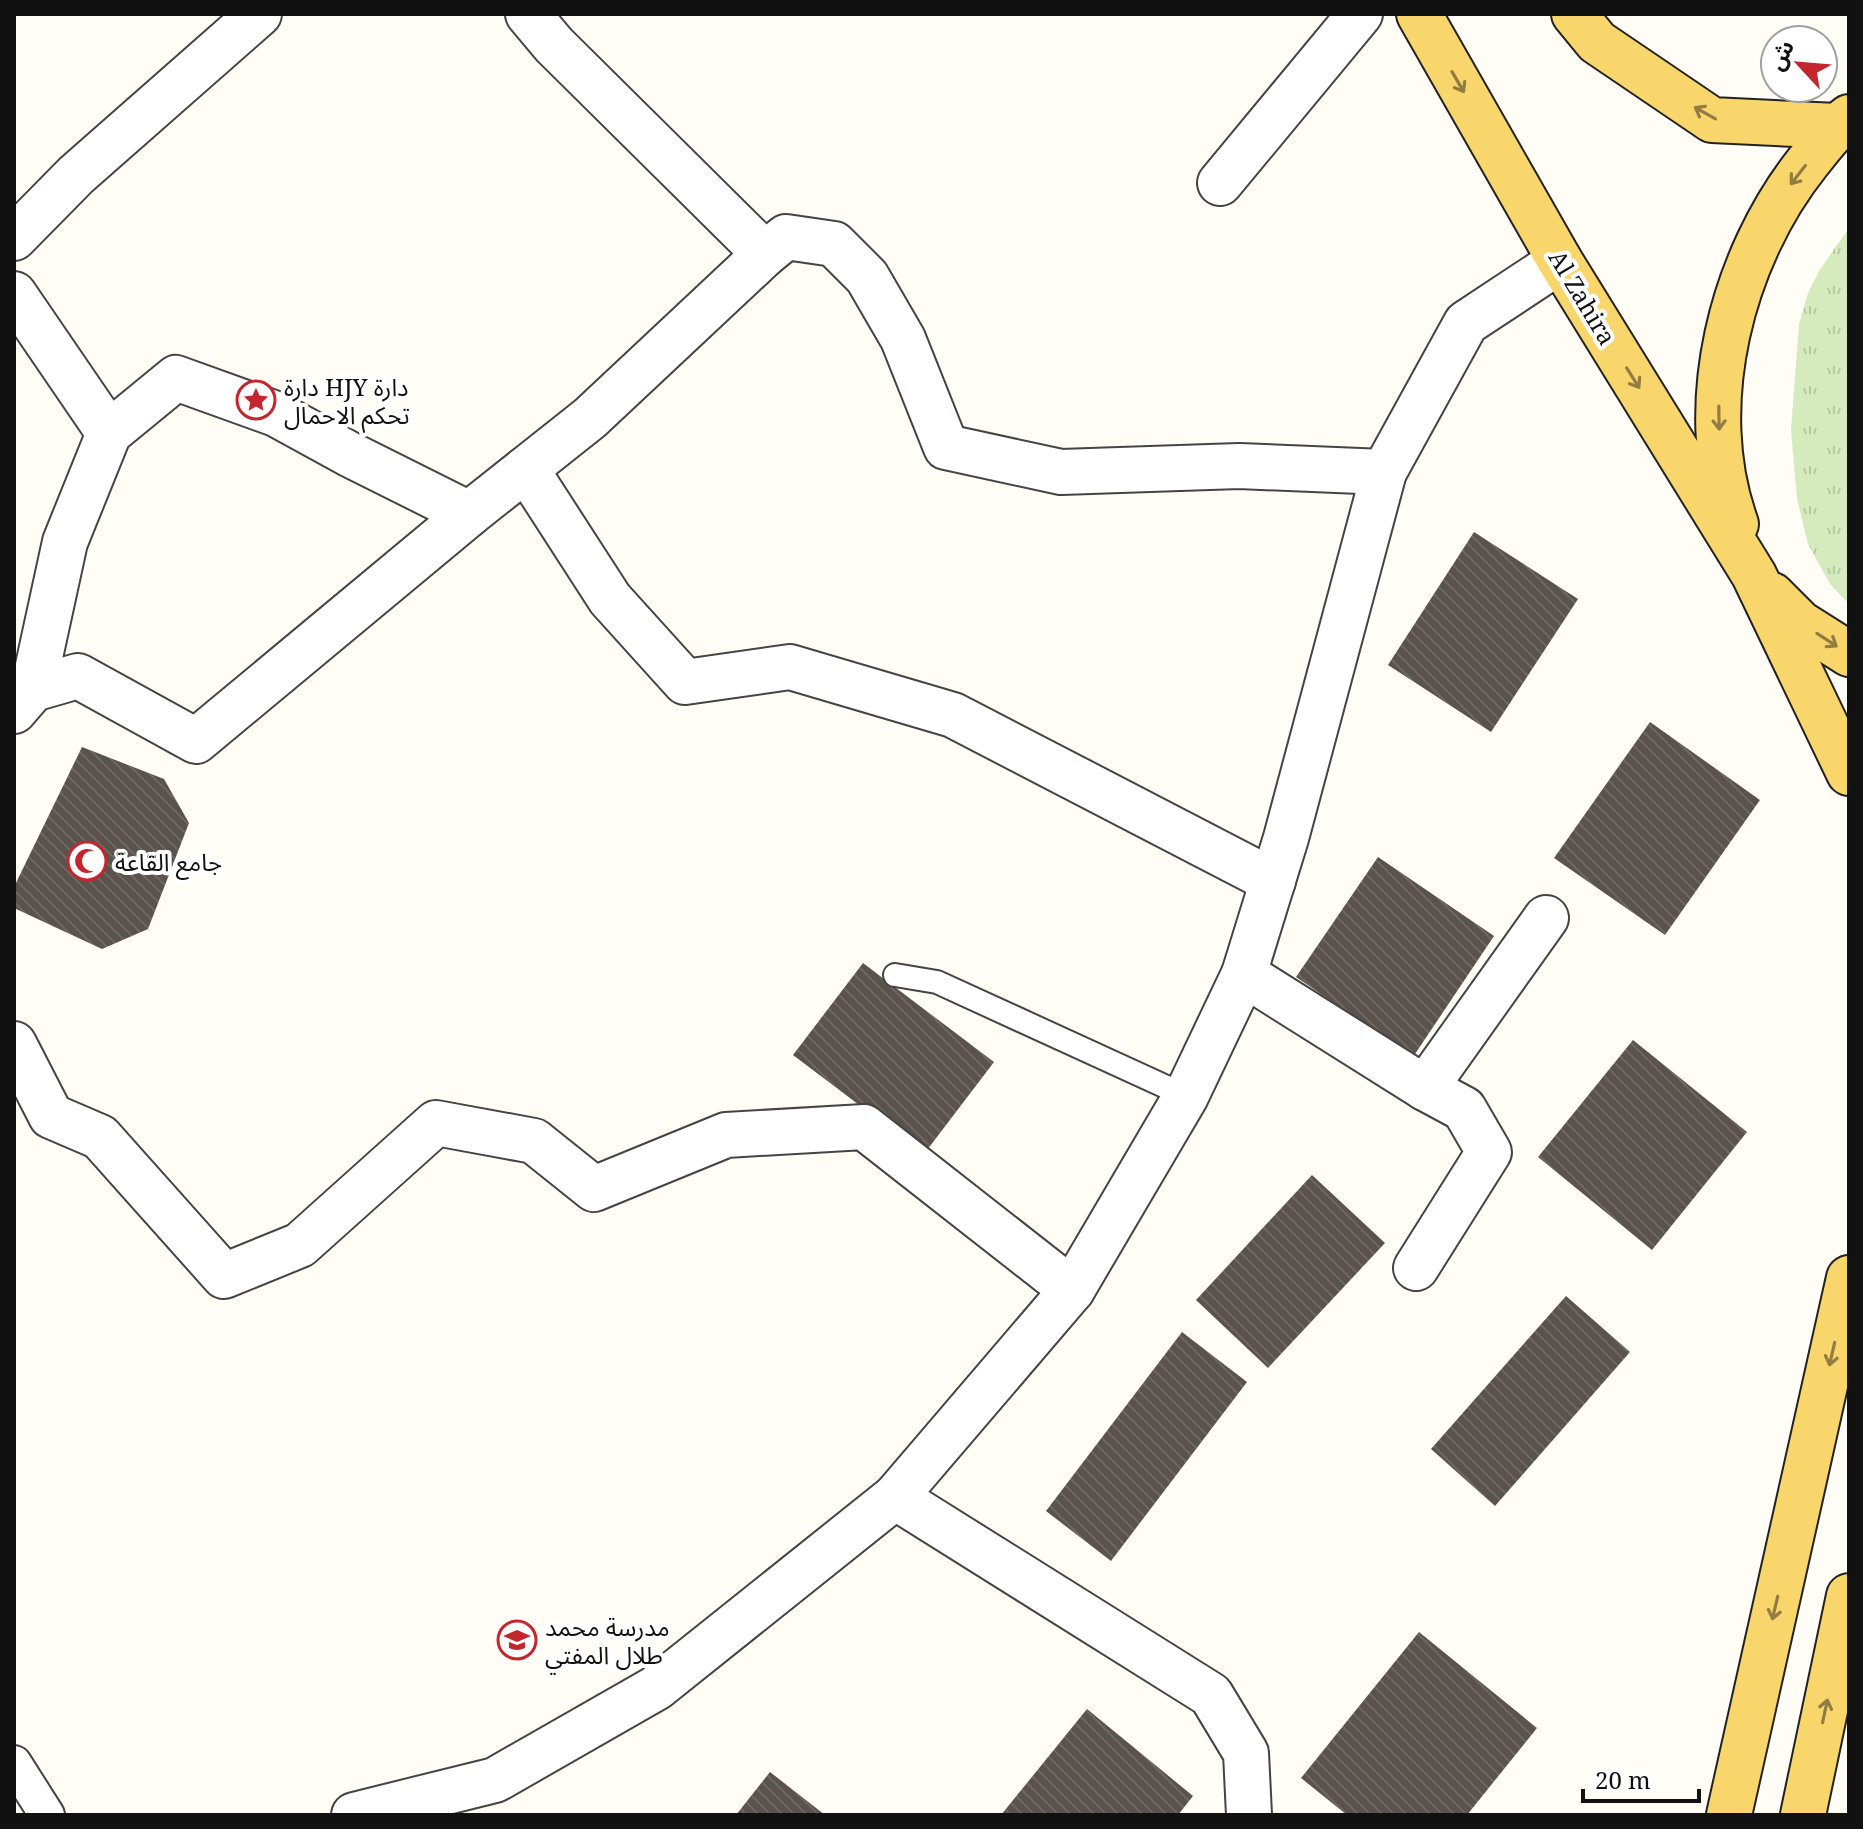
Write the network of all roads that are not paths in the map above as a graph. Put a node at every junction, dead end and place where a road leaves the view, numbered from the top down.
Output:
1 (259, 14) edge
2 (528, 14) edge
3 (1360, 14) edge
4 (1419, 14) edge
5 (1574, 14) edge
6 (1843, 122) edge
7 (1220, 183) dead end
8 (14, 238) edge
9 (765, 254) junction
10 (1560, 261) junction
11 (14, 294) edge
12 (109, 433) junction
13 (526, 469) junction
14 (1384, 472) junction
15 (469, 514) junction
16 (1754, 575) junction
17 (1849, 654) edge
18 (23, 700) edge
19 (1849, 773) edge
20 (1273, 881) junction
21 (1546, 918) dead end
22 (1244, 974) junction
23 (895, 975) dead end
24 (17, 1060) edge
25 (1425, 1088) junction
26 (1186, 1096) junction
27 (1416, 1268) dead end
28 (1849, 1278) edge
29 (1072, 1290) junction
30 (895, 1497) junction
31 (1849, 1596) edge
32 (14, 1763) edge
33 (47, 1815) edge
34 (354, 1815) edge
35 (1249, 1815) edge
36 (1729, 1815) edge
37 (1803, 1815) edge

1 - 8 street
2 - 9 street
3 - 7 street
4 -> 10 main road, Al Zahira
6 -> 5 main road
6 -> 16 main road
9 - 13 street
9 - 14 street
10 - 14 street
10 -> 16 main road, Al Zahira
11 - 12 street
12 - 15 street
12 - 18 street
13 - 15 street
13 - 20 street
14 - 20 street
15 - 18 street
16 -> 17 main road
16 - 19 main road
20 - 22 street
21 - 25 street
22 - 25 street
22 - 26 street
23 - 26 lane
24 - 29 street
25 - 27 street
26 - 29 street
28 -> 36 main road
29 - 30 street
30 - 34 street
30 - 35 street
37 -> 31 main road
32 - 33 street

